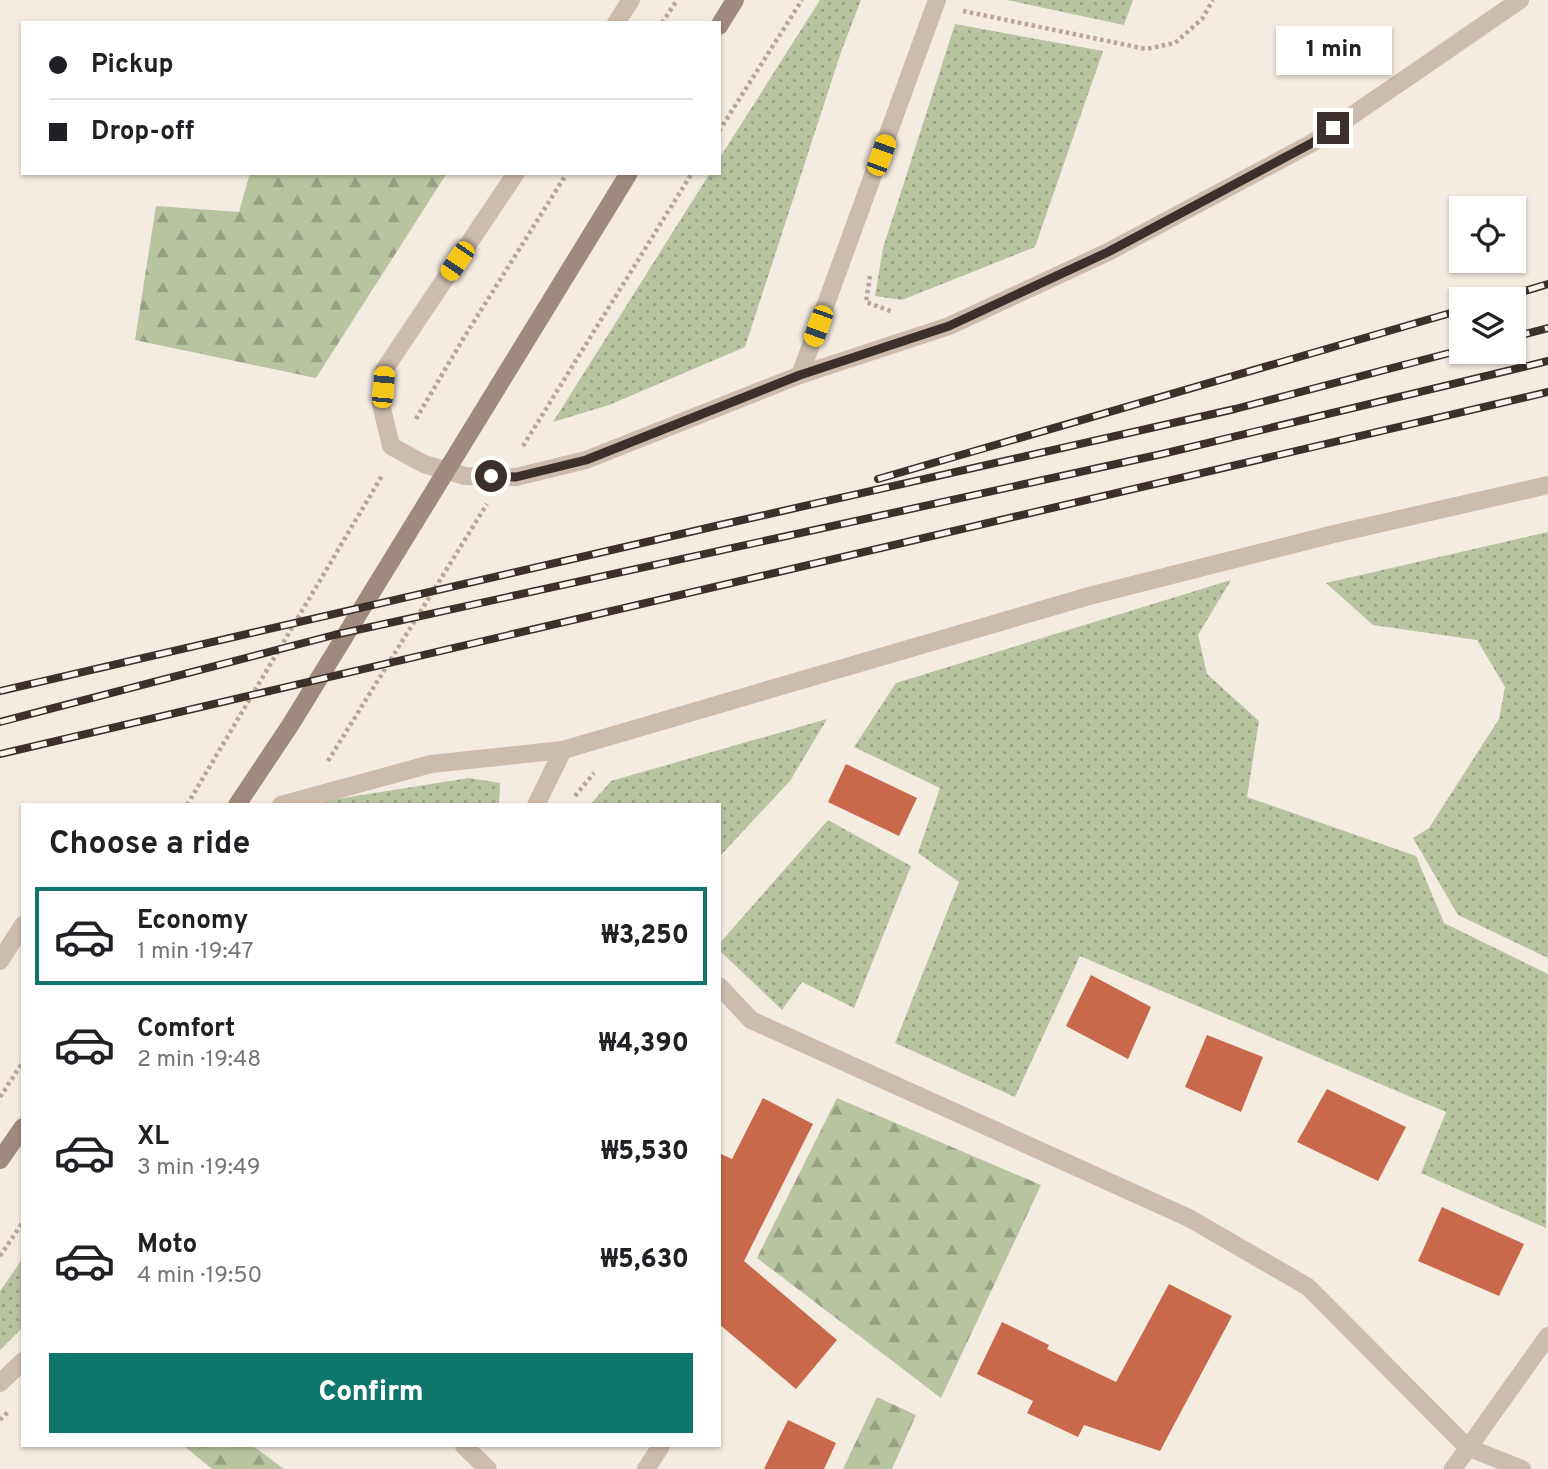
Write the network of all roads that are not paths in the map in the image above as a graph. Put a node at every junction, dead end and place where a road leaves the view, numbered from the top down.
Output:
1 (631, 0) edge
2 (735, 0) edge
3 (1520, 0) edge
4 (936, 4) edge
5 (617, 21) edge
6 (721, 23) edge
7 (515, 175) edge
8 (628, 175) edge
9 (800, 375) junction
10 (1548, 485) edge
11 (563, 750) junction
12 (238, 803) edge
13 (288, 803) edge
14 (537, 803) edge
15 (21, 928) edge
16 (0, 961) edge
17 (721, 988) edge
18 (21, 1129) edge
19 (0, 1160) edge
20 (1548, 1336) edge
21 (21, 1363) edge
22 (0, 1383) edge
23 (465, 1447) edge
24 (660, 1447) edge
25 (1467, 1447) junction
26 (488, 1469) edge
27 (646, 1469) edge
28 (1453, 1469) edge
29 (1522, 1469) edge

1 - 5 street
2 - 6 main road
3 - 9 street
4 - 9 street
7 - 9 street
8 - 12 main road
10 - 11 street
11 - 13 street
11 - 14 street
15 - 16 street
17 - 25 street
18 - 19 main road
20 - 25 street
21 - 22 street
23 - 26 street
24 - 27 street
25 - 28 street
25 - 29 street

